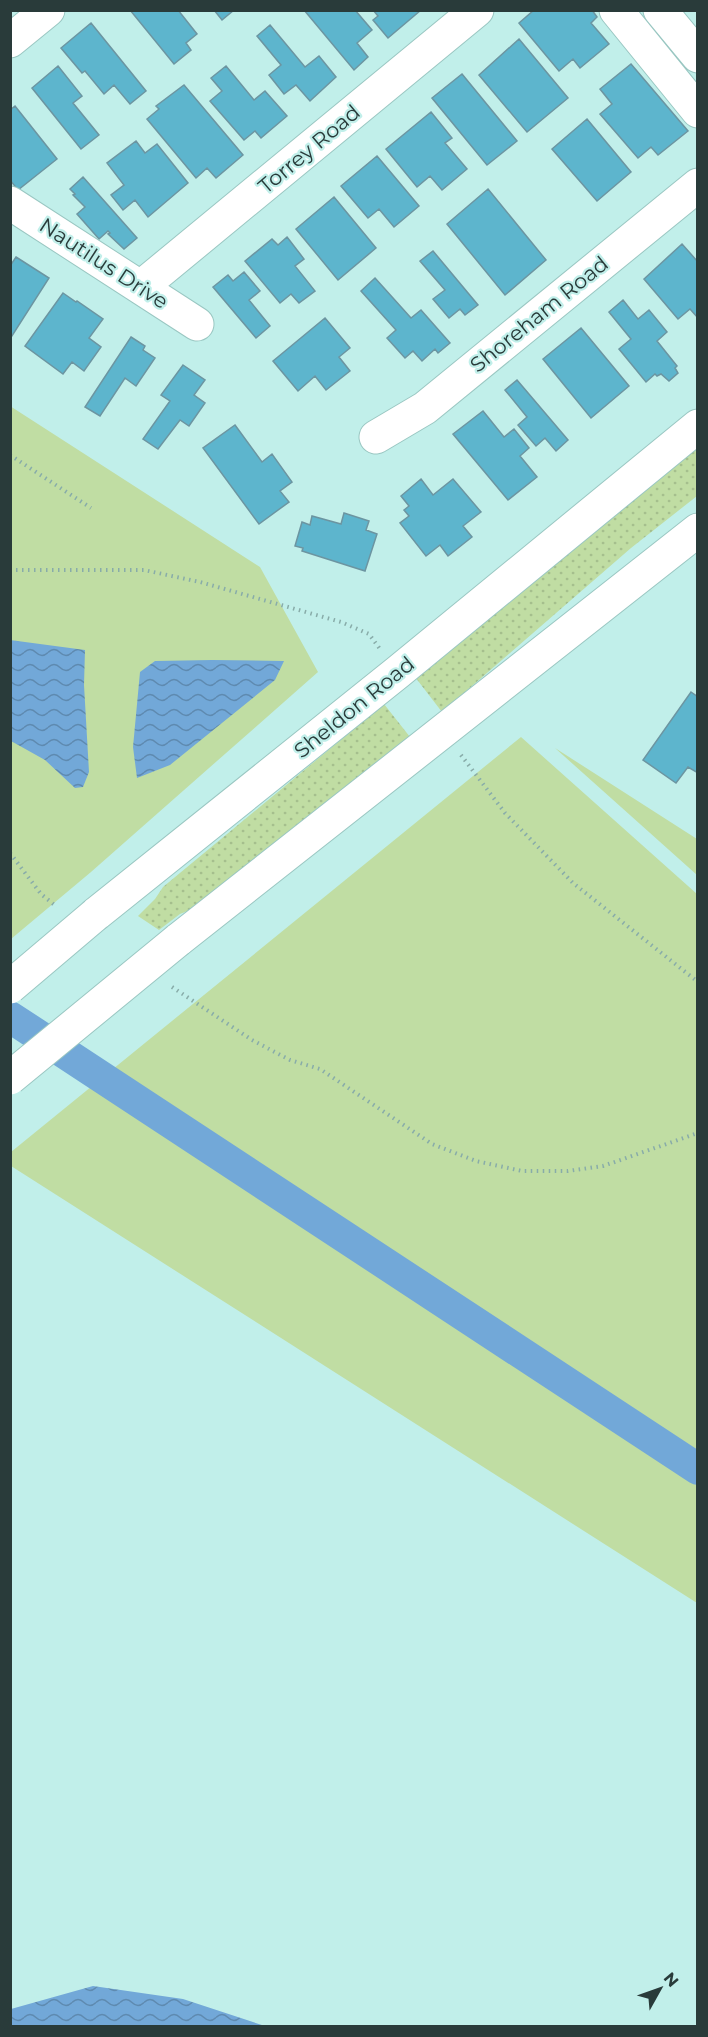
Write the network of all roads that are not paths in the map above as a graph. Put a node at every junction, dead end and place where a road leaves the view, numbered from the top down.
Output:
1 (48, 10) edge
2 (477, 10) edge
3 (616, 10) edge
4 (660, 10) edge
5 (10, 41) edge
6 (698, 56) edge
7 (698, 111) edge
8 (698, 185) edge
9 (10, 203) edge
10 (141, 287) junction
11 (197, 324) dead end
12 (698, 426) edge
13 (376, 437) dead end
14 (698, 530) edge
15 (10, 987) edge
16 (10, 1078) edge

1 - 5 main road
2 - 10 main road, Torrey Road
3 - 7 main road
4 - 6 main road
8 - 13 main road, Shoreham Road
9 - 10 main road, Nautilus Drive
10 - 11 main road, Nautilus Drive
12 - 15 main road, Sheldon Road, bridge
14 - 16 main road, bridge

